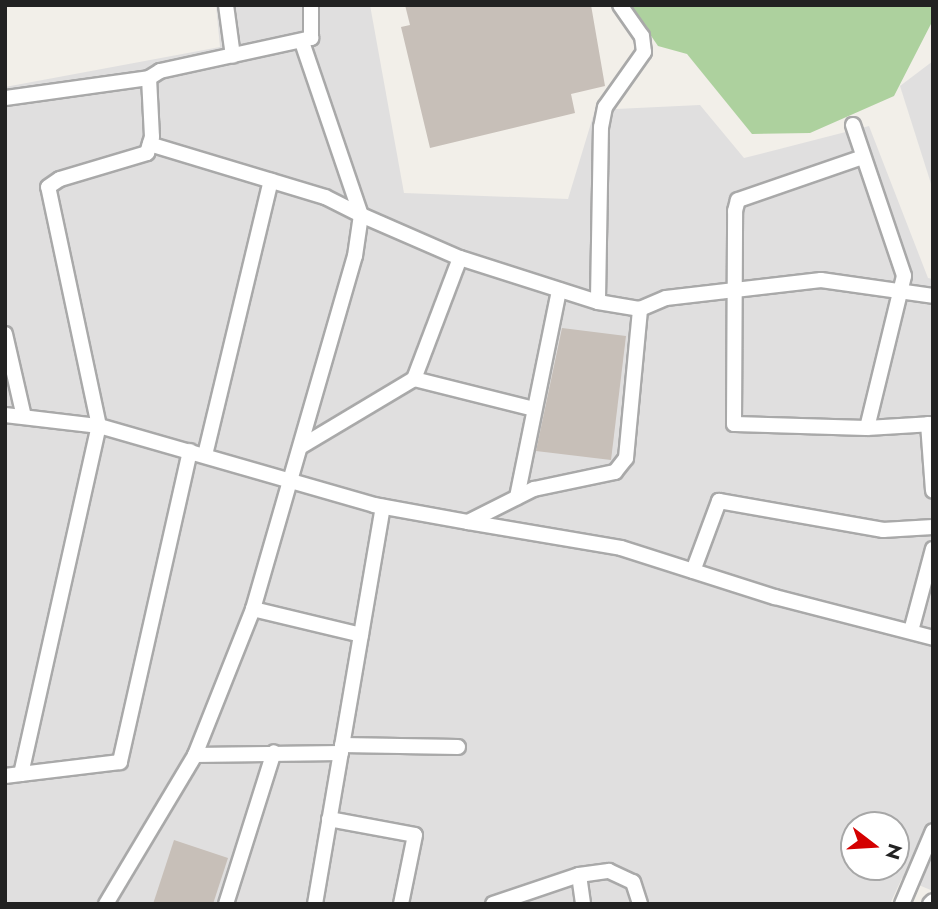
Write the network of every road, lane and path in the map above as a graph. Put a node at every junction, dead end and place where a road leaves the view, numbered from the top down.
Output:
1 (226, 5) edge
2 (311, 5) edge
3 (620, 5) edge
4 (302, 42) junction
5 (233, 56) junction
6 (149, 78) junction
7 (5, 98) edge
8 (853, 125) dead end
9 (150, 144) junction
10 (863, 157) junction
11 (271, 181) junction
12 (361, 215) junction
13 (460, 258) junction
14 (559, 290) junction
15 (736, 290) junction
16 (904, 292) junction
17 (933, 296) edge
18 (598, 302) junction
19 (640, 309) junction
20 (5, 334) edge
21 (414, 379) junction
22 (534, 409) junction
23 (5, 415) edge
24 (24, 417) junction
25 (930, 424) edge
26 (99, 426) junction
27 (867, 428) junction
28 (302, 446) junction
29 (190, 451) junction
30 (205, 455) junction
31 (290, 481) junction
32 (933, 491) edge
33 (517, 497) junction
34 (383, 507) junction
35 (468, 522) junction
36 (933, 527) edge
37 (933, 549) edge
38 (693, 571) junction
39 (253, 609) junction
40 (911, 631) junction
41 (361, 635) junction
42 (933, 638) edge
43 (458, 747) dead end
44 (341, 749) junction
45 (274, 752) junction
46 (195, 755) junction
47 (21, 774) junction
48 (5, 776) edge
49 (330, 818) junction
50 (933, 831) edge
51 (579, 874) junction
52 (106, 904) edge
53 (226, 904) edge
54 (315, 904) edge
55 (401, 904) edge
56 (493, 904) edge
57 (583, 904) edge
58 (640, 904) edge
59 (902, 904) edge

1 - 5 street
2 - 4 street
3 - 18 street
4 - 5 street
4 - 12 street
5 - 6 street
6 - 7 street
6 - 9 street
8 - 10 street
9 - 11 street
9 - 26 street
10 - 15 street
10 - 16 street
11 - 12 street
11 - 30 street
12 - 13 street
12 - 28 street
13 - 14 street
13 - 21 street
14 - 18 street
14 - 22 street
15 - 16 street
15 - 19 street
15 - 27 street
16 - 17 street
16 - 27 street
18 - 19 street
19 - 33 street
20 - 24 street
21 - 22 street
21 - 28 street
22 - 33 street
23 - 24 street
24 - 26 street
25 - 27 street
25 - 32 street
26 - 29 street
26 - 47 street
28 - 31 street
29 - 30 street
29 - 47 street
30 - 31 street
31 - 34 street
31 - 39 street
33 - 35 street
34 - 35 street
34 - 41 street
35 - 38 street
36 - 38 street
37 - 40 street
38 - 40 street
39 - 41 street
39 - 46 street
40 - 42 street
41 - 44 street
43 - 44 street
44 - 45 street
44 - 49 street
45 - 46 street
45 - 53 street
46 - 52 street
47 - 48 street
49 - 54 street
49 - 55 street
50 - 59 street
51 - 56 street
51 - 57 street
51 - 58 street

